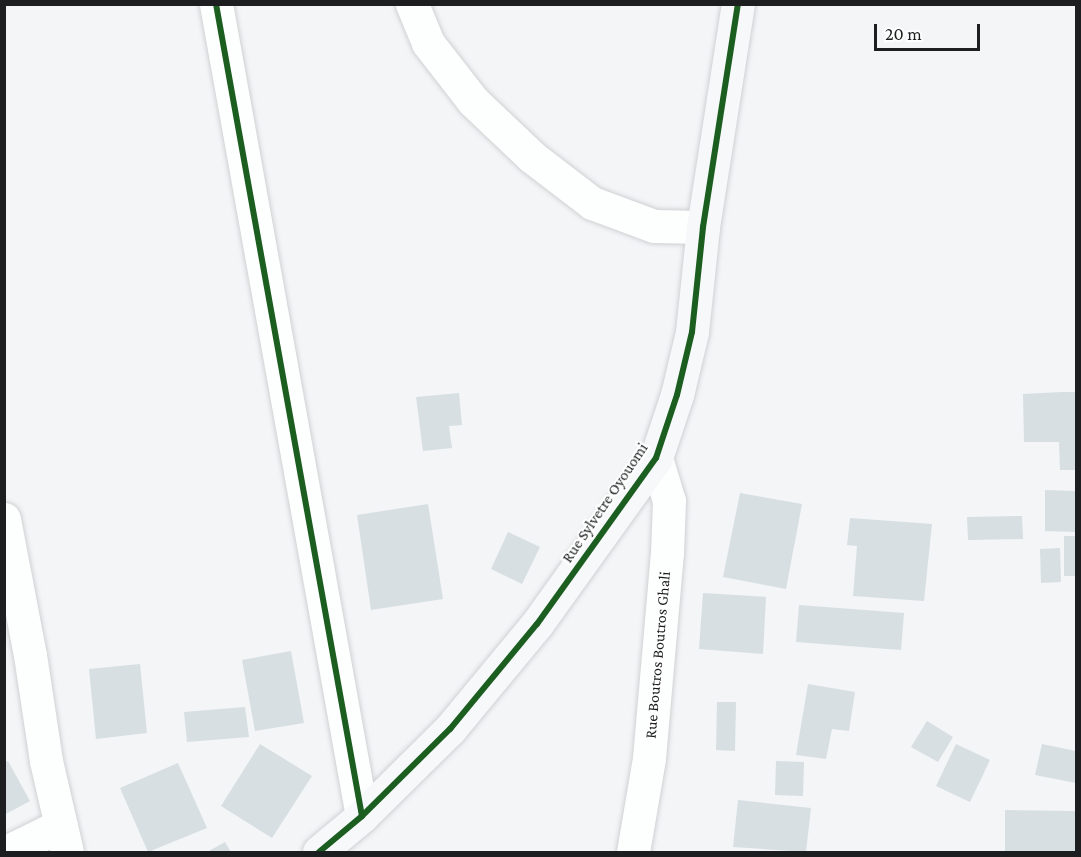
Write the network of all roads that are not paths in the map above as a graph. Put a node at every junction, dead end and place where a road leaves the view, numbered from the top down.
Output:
1 (216, 4) edge
2 (412, 4) edge
3 (738, 4) edge
4 (703, 227) junction
5 (656, 458) junction
6 (4, 519) edge
7 (17, 661) edge
8 (362, 816) junction
9 (64, 839) edge
10 (6, 852) edge
11 (319, 852) edge
12 (633, 852) edge

1 - 8 street
2 - 4 street
3 - 4 street, Rue Sylvetre Oyouomi
4 - 5 street, Rue Sylvetre Oyouomi
5 - 8 street, Rue Sylvetre Oyouomi
5 - 12 street, Rue Boutros Boutros Ghali
6 - 7 street
7 - 9 street
8 - 11 street, Rue Sylvetre Oyouomi
9 - 10 street

